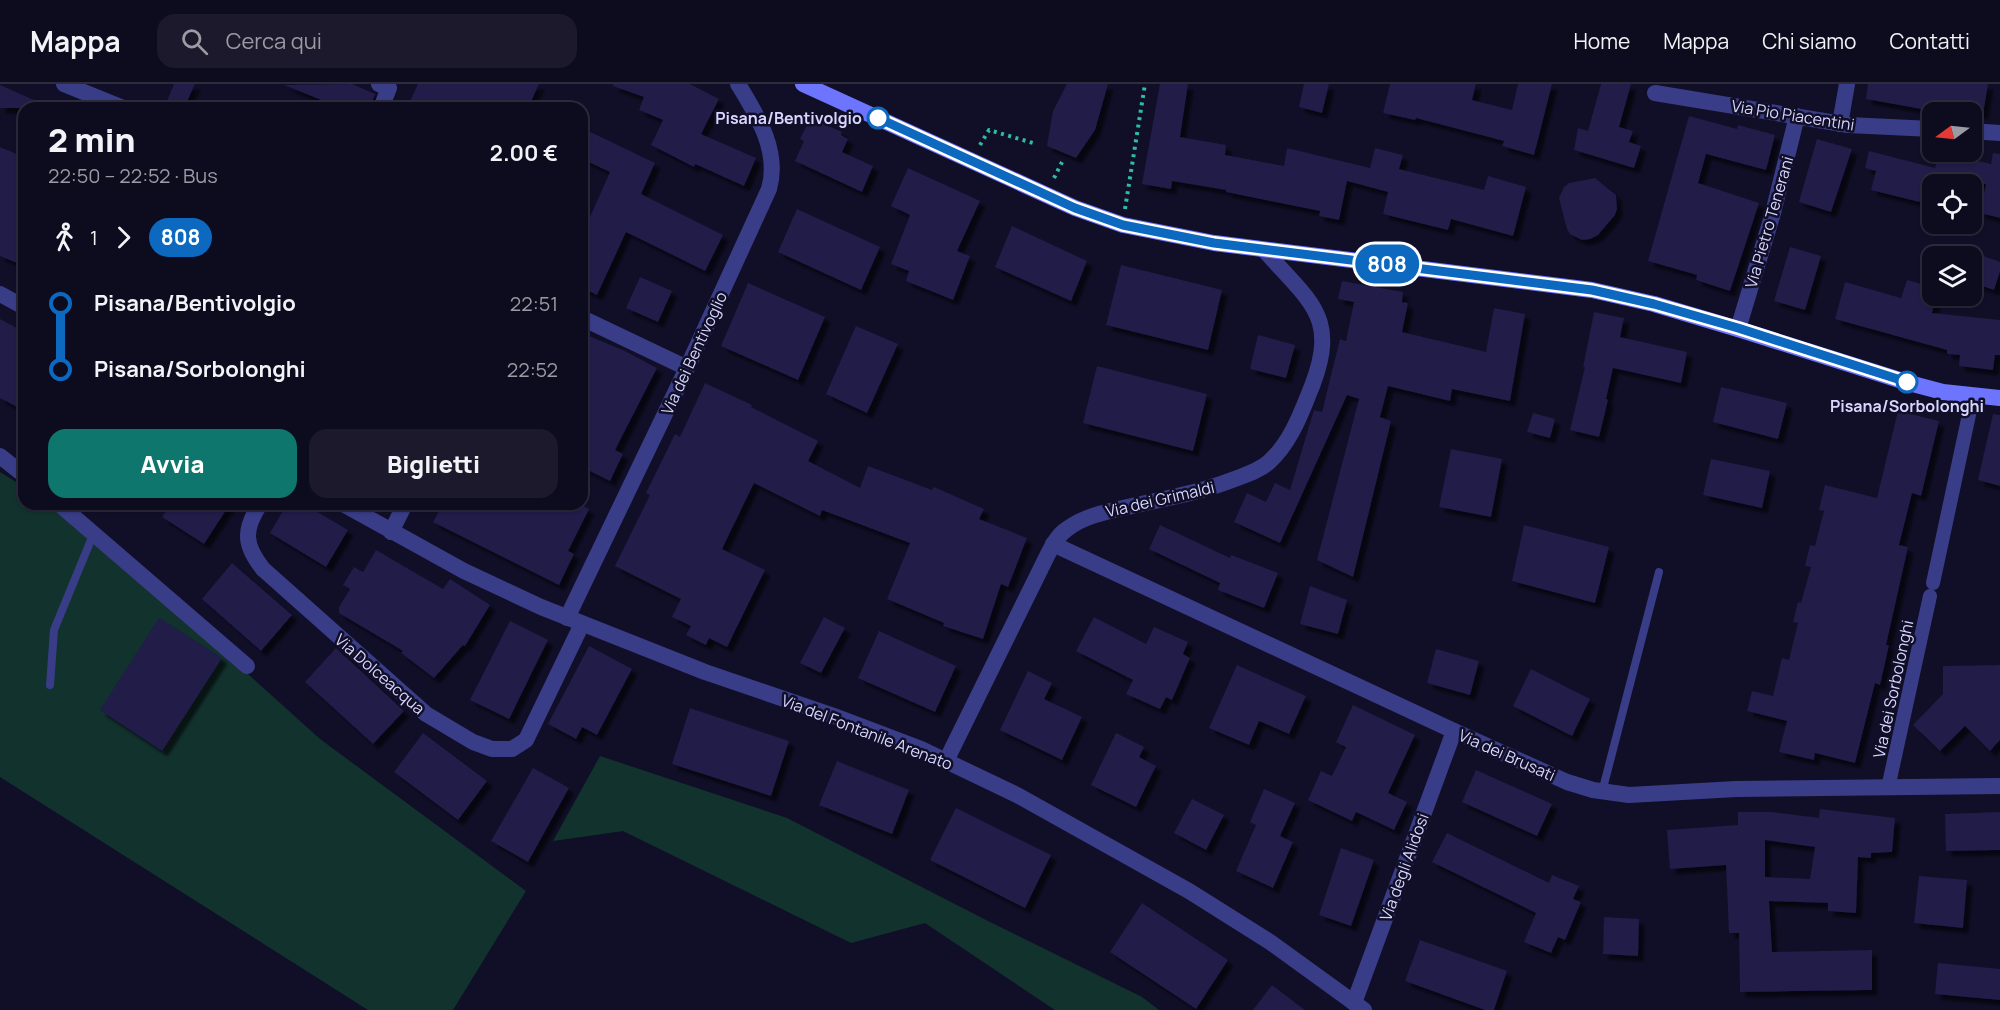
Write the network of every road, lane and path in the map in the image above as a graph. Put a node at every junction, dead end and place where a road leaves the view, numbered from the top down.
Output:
1 (64, 84) edge
2 (379, 84) edge
3 (738, 84) edge
4 (803, 84) edge
5 (1144, 84) edge
6 (1847, 84) edge
7 (1655, 93) dead end
8 (108, 102) edge
9 (383, 102) edge
10 (1797, 116) junction
11 (1840, 124) junction
12 (1922, 128) edge
13 (1982, 132) edge
14 (2000, 133) edge
15 (1033, 143) dead end
16 (971, 161) junction
17 (1123, 225) junction
18 (1264, 250) junction
19 (0, 294) edge
20 (18, 304) edge
21 (588, 321) edge
22 (1738, 328) junction
23 (687, 368) junction
24 (1973, 396) junction
25 (2000, 398) edge
26 (0, 456) edge
27 (18, 470) edge
28 (66, 510) edge
29 (256, 510) edge
30 (353, 510) edge
31 (402, 510) edge
32 (391, 532) junction
33 (93, 535) junction
34 (1053, 544) junction
35 (1659, 572) dead end
36 (574, 621) junction
37 (248, 666) dead end
38 (50, 685) dead end
39 (1454, 731) junction
40 (946, 761) junction
41 (2000, 786) edge
42 (1888, 788) junction
43 (1602, 792) junction
44 (1359, 1006) edge

1 - 8 street
2 - 9 street
3 - 23 street, Via dei Bentivoglio
4 - 16 main road
5 - 17 path
6 - 11 street
7 - 10 street, Via Pio Piacentini
10 - 11 street, Via Pio Piacentini
10 - 22 street, Via Pietro Tenerani
11 - 12 street, Via Pio Piacentini
13 - 14 street
15 - 16 path
16 - 17 main road
17 - 18 main road
18 - 22 main road
18 - 34 street, Via dei Grimaldi
19 - 20 street
21 - 23 street
22 - 24 main road
23 - 36 street, Via dei Bentivoglio
24 - 25 main road
24 - 42 street, Via dei Sorbolonghi
26 - 27 street
28 - 33 street
29 - 36 street, Via Dolceacqua
30 - 32 street, Via del Fontanile Arenato
31 - 32 street
32 - 36 street, Via del Fontanile Arenato
33 - 37 street
33 - 38 lane
34 - 39 street, Via dei Brusati
34 - 40 street, Via dei Grimaldi
35 - 43 lane
36 - 40 street, Via del Fontanile Arenato
39 - 43 street, Via dei Brusati
39 - 44 street, Via degli Alidosi
40 - 44 street, Via del Fontanile Arenato
41 - 42 street, Via dei Brusati
42 - 43 street, Via dei Brusati

